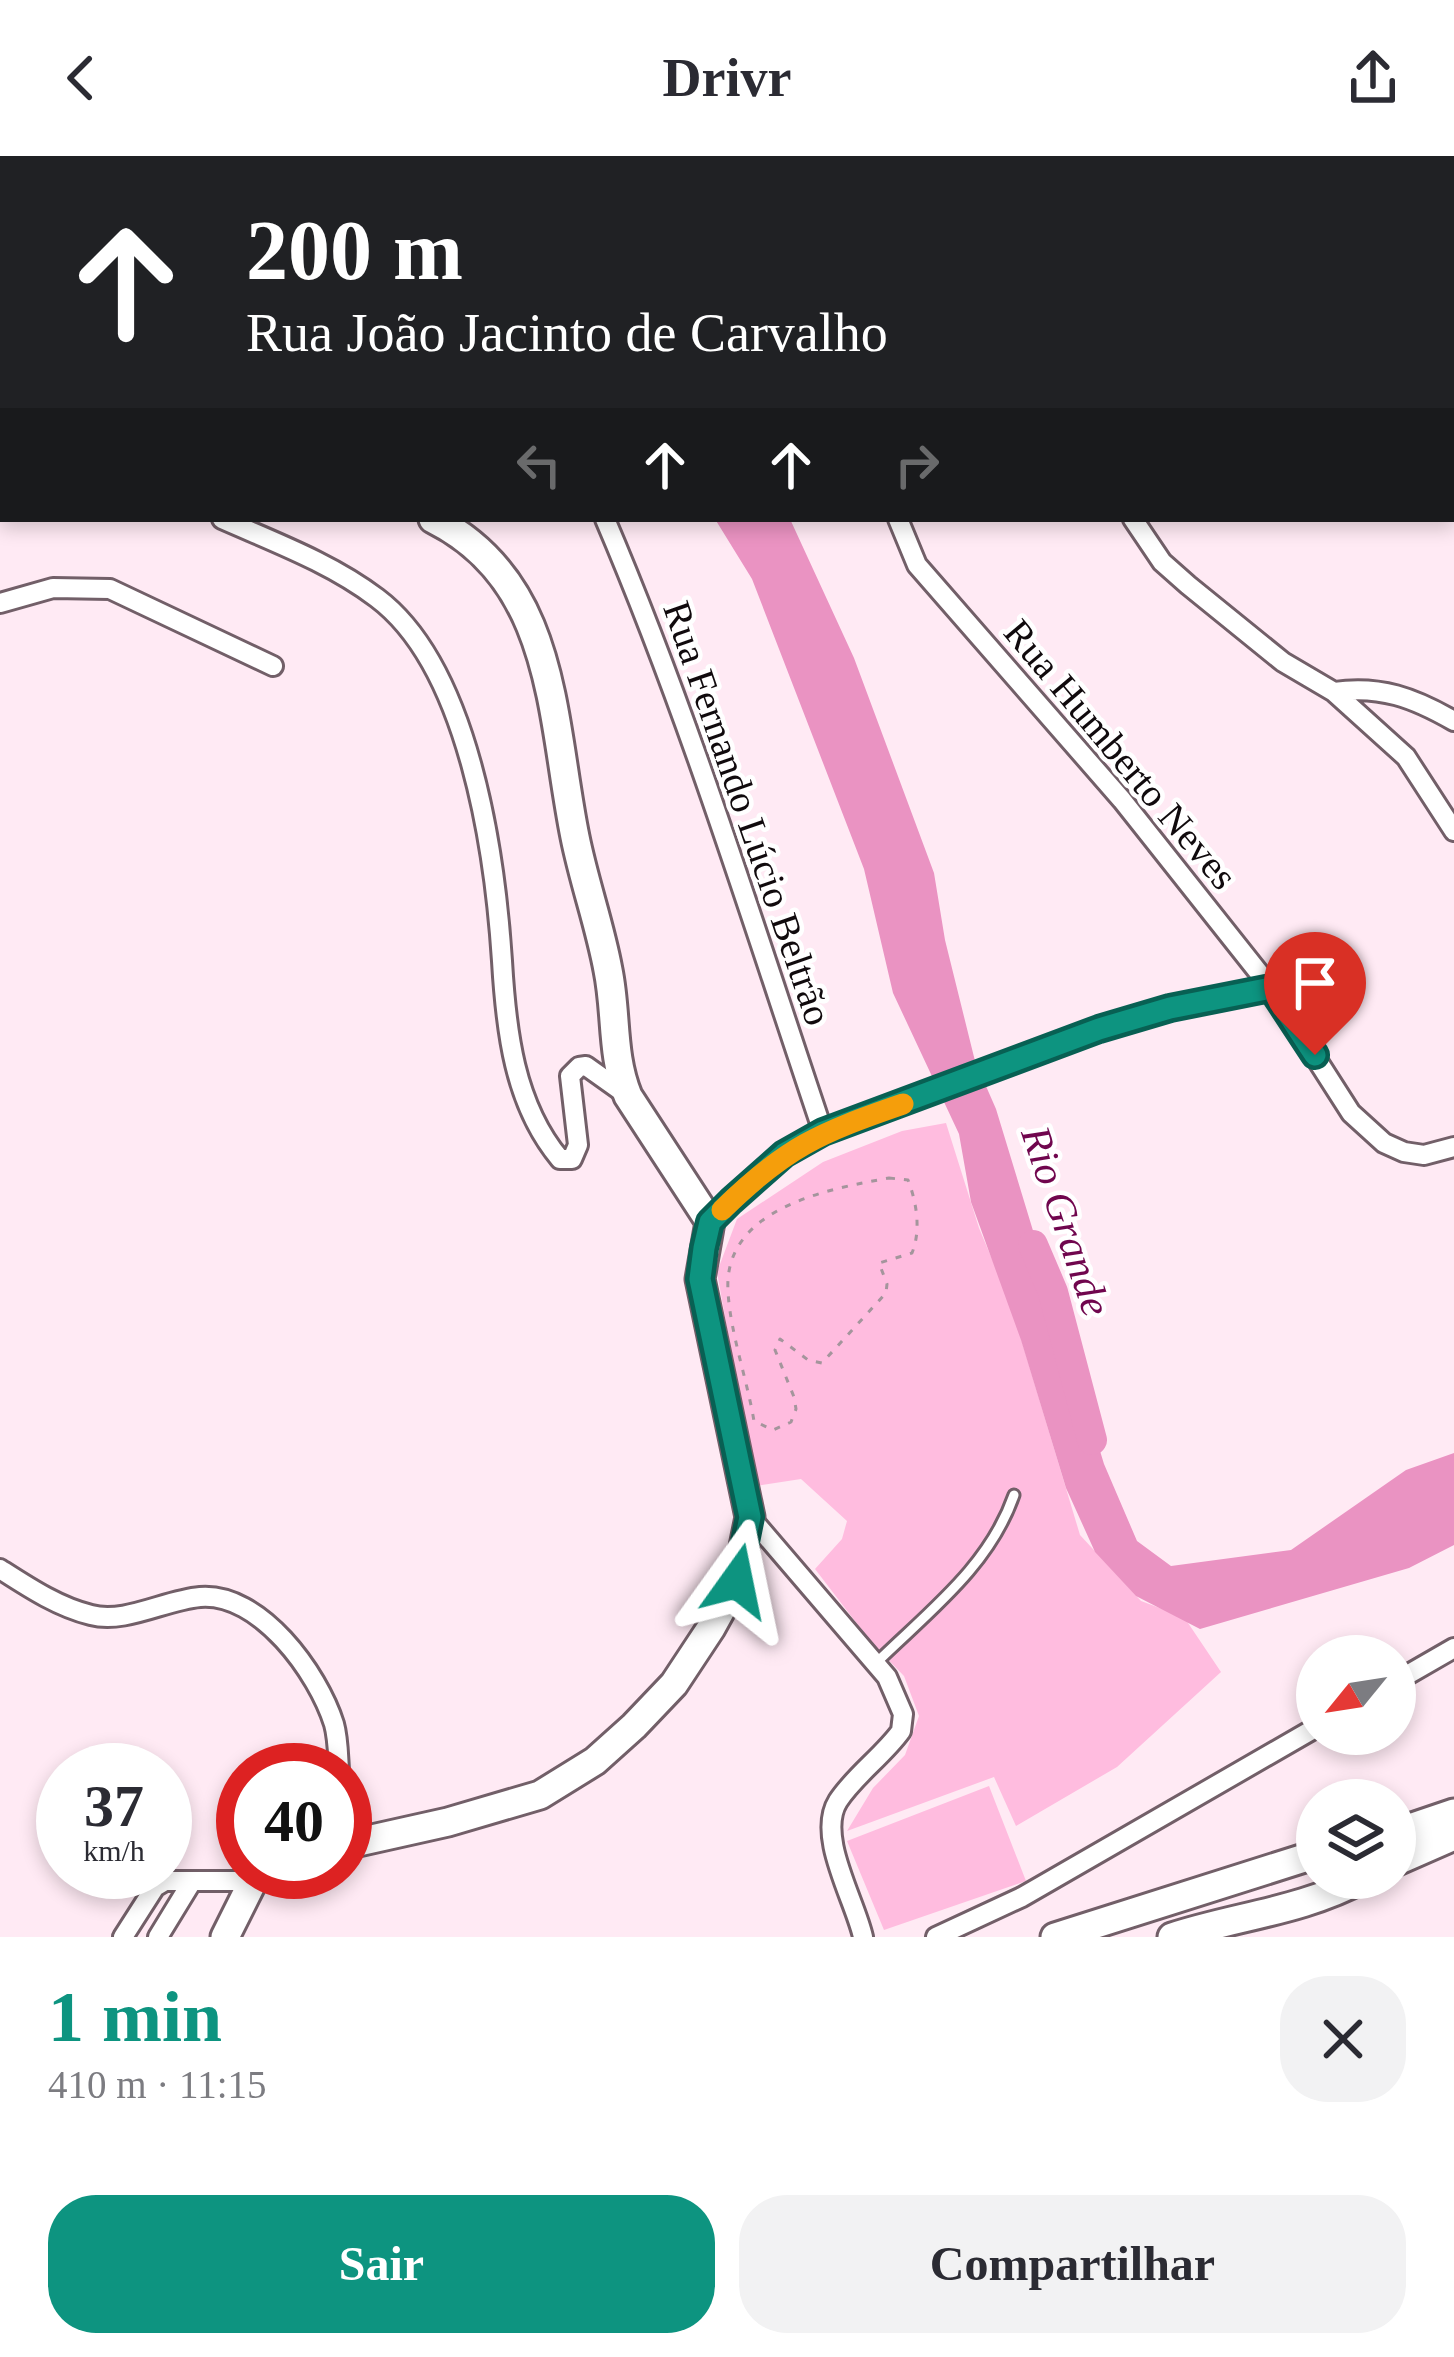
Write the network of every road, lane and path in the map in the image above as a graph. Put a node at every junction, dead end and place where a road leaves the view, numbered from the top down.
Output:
1 (229, 522) edge
2 (440, 522) edge
3 (605, 522) edge
4 (899, 522) edge
5 (1135, 522) edge
6 (0, 603) edge
7 (273, 666) dead end
8 (1334, 692) junction
9 (1454, 721) edge
10 (1454, 831) edge
11 (1271, 988) junction
12 (628, 1096) junction
13 (823, 1132) junction
14 (1454, 1147) edge
15 (710, 1222) junction
16 (754, 1421) joint
17 (1014, 1495) dead end
18 (750, 1517) junction
19 (0, 1569) edge
20 (1454, 1648) edge
21 (874, 1664) junction
22 (1416, 1670) edge
23 (1296, 1739) edge
24 (336, 1743) edge
25 (1454, 1813) edge
26 (1416, 1826) edge
27 (1454, 1836) edge
28 (372, 1838) edge
29 (1416, 1853) edge
30 (1296, 1861) edge
31 (1192, 1893) junction
32 (150, 1899) edge
33 (181, 1899) edge
34 (247, 1899) edge
35 (1317, 1899) edge
36 (1189, 1934) edge
37 (123, 1937) edge
38 (158, 1937) edge
39 (224, 1937) edge
40 (863, 1937) edge
41 (936, 1937) edge
42 (1055, 1937) edge

1 - 12 street
2 - 12 street
3 - 13 street, Rua Fernando Lúcio Beltrão
4 - 11 street, Rua Humberto Neves
5 - 8 street
6 - 7 street
8 - 9 street
8 - 10 street
11 - 13 street
11 - 14 street, Rua Humberto Neves
12 - 15 street
13 - 15 street
15 - 18 street
16 - 16 path
17 - 21 lane
18 - 21 street
18 - 28 street
19 - 24 street
20 - 22 street
21 - 40 street
23 - 41 street
25 - 26 street
27 - 29 street
30 - 31 street
31 - 36 street
31 - 42 street
32 - 37 street
33 - 38 street
34 - 39 street
35 - 36 street

